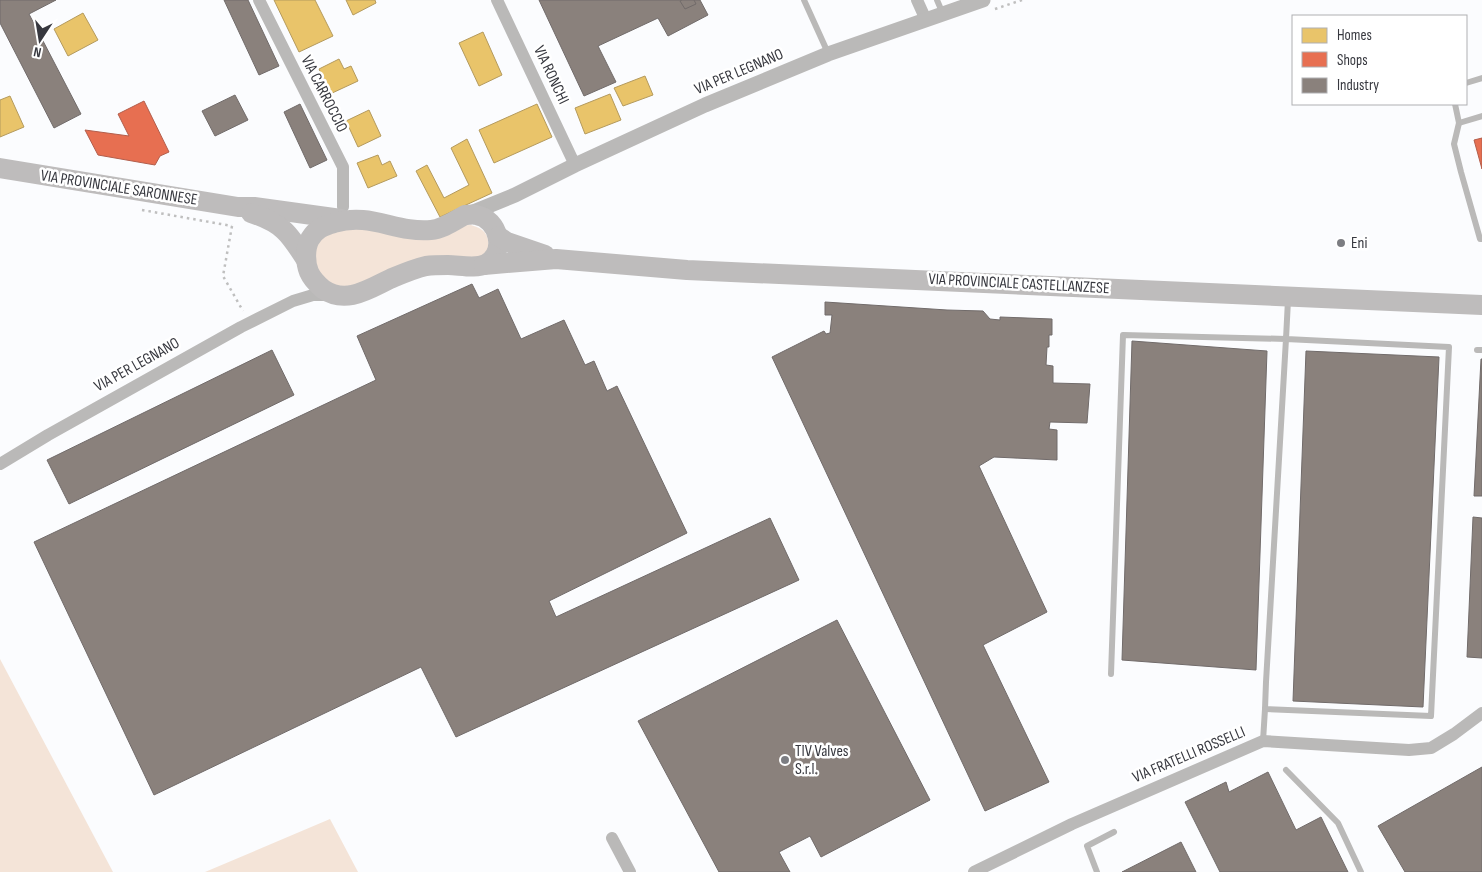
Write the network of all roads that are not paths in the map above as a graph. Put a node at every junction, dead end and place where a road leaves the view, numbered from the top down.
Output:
1 (259, 0) edge
2 (498, 0) edge
3 (804, 0) edge
4 (917, 0) edge
5 (983, 0) edge
6 (940, 7) edge
7 (926, 20) junction
8 (828, 54) junction
9 (1482, 78) edge
10 (1467, 83) edge
11 (1455, 105) edge
12 (1482, 116) edge
13 (1459, 123) junction
14 (575, 165) junction
15 (0, 168) edge
16 (515, 195) junction
17 (345, 213) junction
18 (465, 215) junction
19 (235, 216) junction
20 (496, 232) junction
21 (1482, 239) edge
22 (556, 259) junction
23 (484, 265) junction
24 (307, 266) junction
25 (338, 296) junction
26 (1288, 296) junction
27 (293, 301) junction
28 (1482, 305) edge
29 (1286, 339) junction
30 (0, 464) edge
31 (1110, 674) dead end
32 (1265, 709) junction
33 (1482, 713) edge
34 (1263, 741) junction
35 (1286, 770) dead end
36 (1114, 832) dead end
37 (612, 838) dead end
38 (630, 872) edge
39 (974, 872) edge
40 (1097, 872) edge
41 (1361, 872) edge

1 - 17 street, VIA CARROCCIO
2 - 14 street, VIA RONCHI
3 - 8 lane
4 - 7 street
5 - 6 street, VIA PER LEGNANO
6 - 7 street, VIA PER LEGNANO
7 - 8 street, VIA PER LEGNANO
8 - 14 street, VIA PER LEGNANO
9 - 10 lane
11 - 13 lane
12 - 13 lane
13 - 21 lane
14 - 16 street, VIA PER LEGNANO
15 - 19 main road, VIA PROVINCIALE SARONNESE
16 - 18 street, VIA PER LEGNANO
16 - 20 street, VIA PER LEGNANO
17 - 18 main road, VIA PROVINCIALE SARONNESE
17 - 19 main road, VIA PROVINCIALE SARONNESE
17 - 24 main road
18 - 20 main road, VIA PROVINCIALE CASTELLANZESE
19 - 24 main road, VIA PROVINCIALE SARONNESE
20 - 22 main road, VIA PROVINCIALE CASTELLANZESE
20 - 23 main road
22 - 23 main road, VIA PROVINCIALE CASTELLANZESE
22 - 26 main road, VIA PROVINCIALE CASTELLANZESE
23 - 25 main road, VIA PROVINCIALE CASTELLANZESE
24 - 25 main road, VIA PROVINCIALE SARONNESE
24 - 27 street, VIA PER LEGNANO
25 - 27 street, VIA PER LEGNANO
26 - 28 main road, VIA PROVINCIALE CASTELLANZESE
26 - 29 lane
27 - 30 street, VIA PER LEGNANO
29 - 31 lane
29 - 32 lane
29 - 32 lane
32 - 34 lane
33 - 34 street, VIA FRATELLI ROSSELLI
34 - 39 street, VIA FRATELLI ROSSELLI
35 - 41 lane
36 - 40 lane
37 - 38 street

